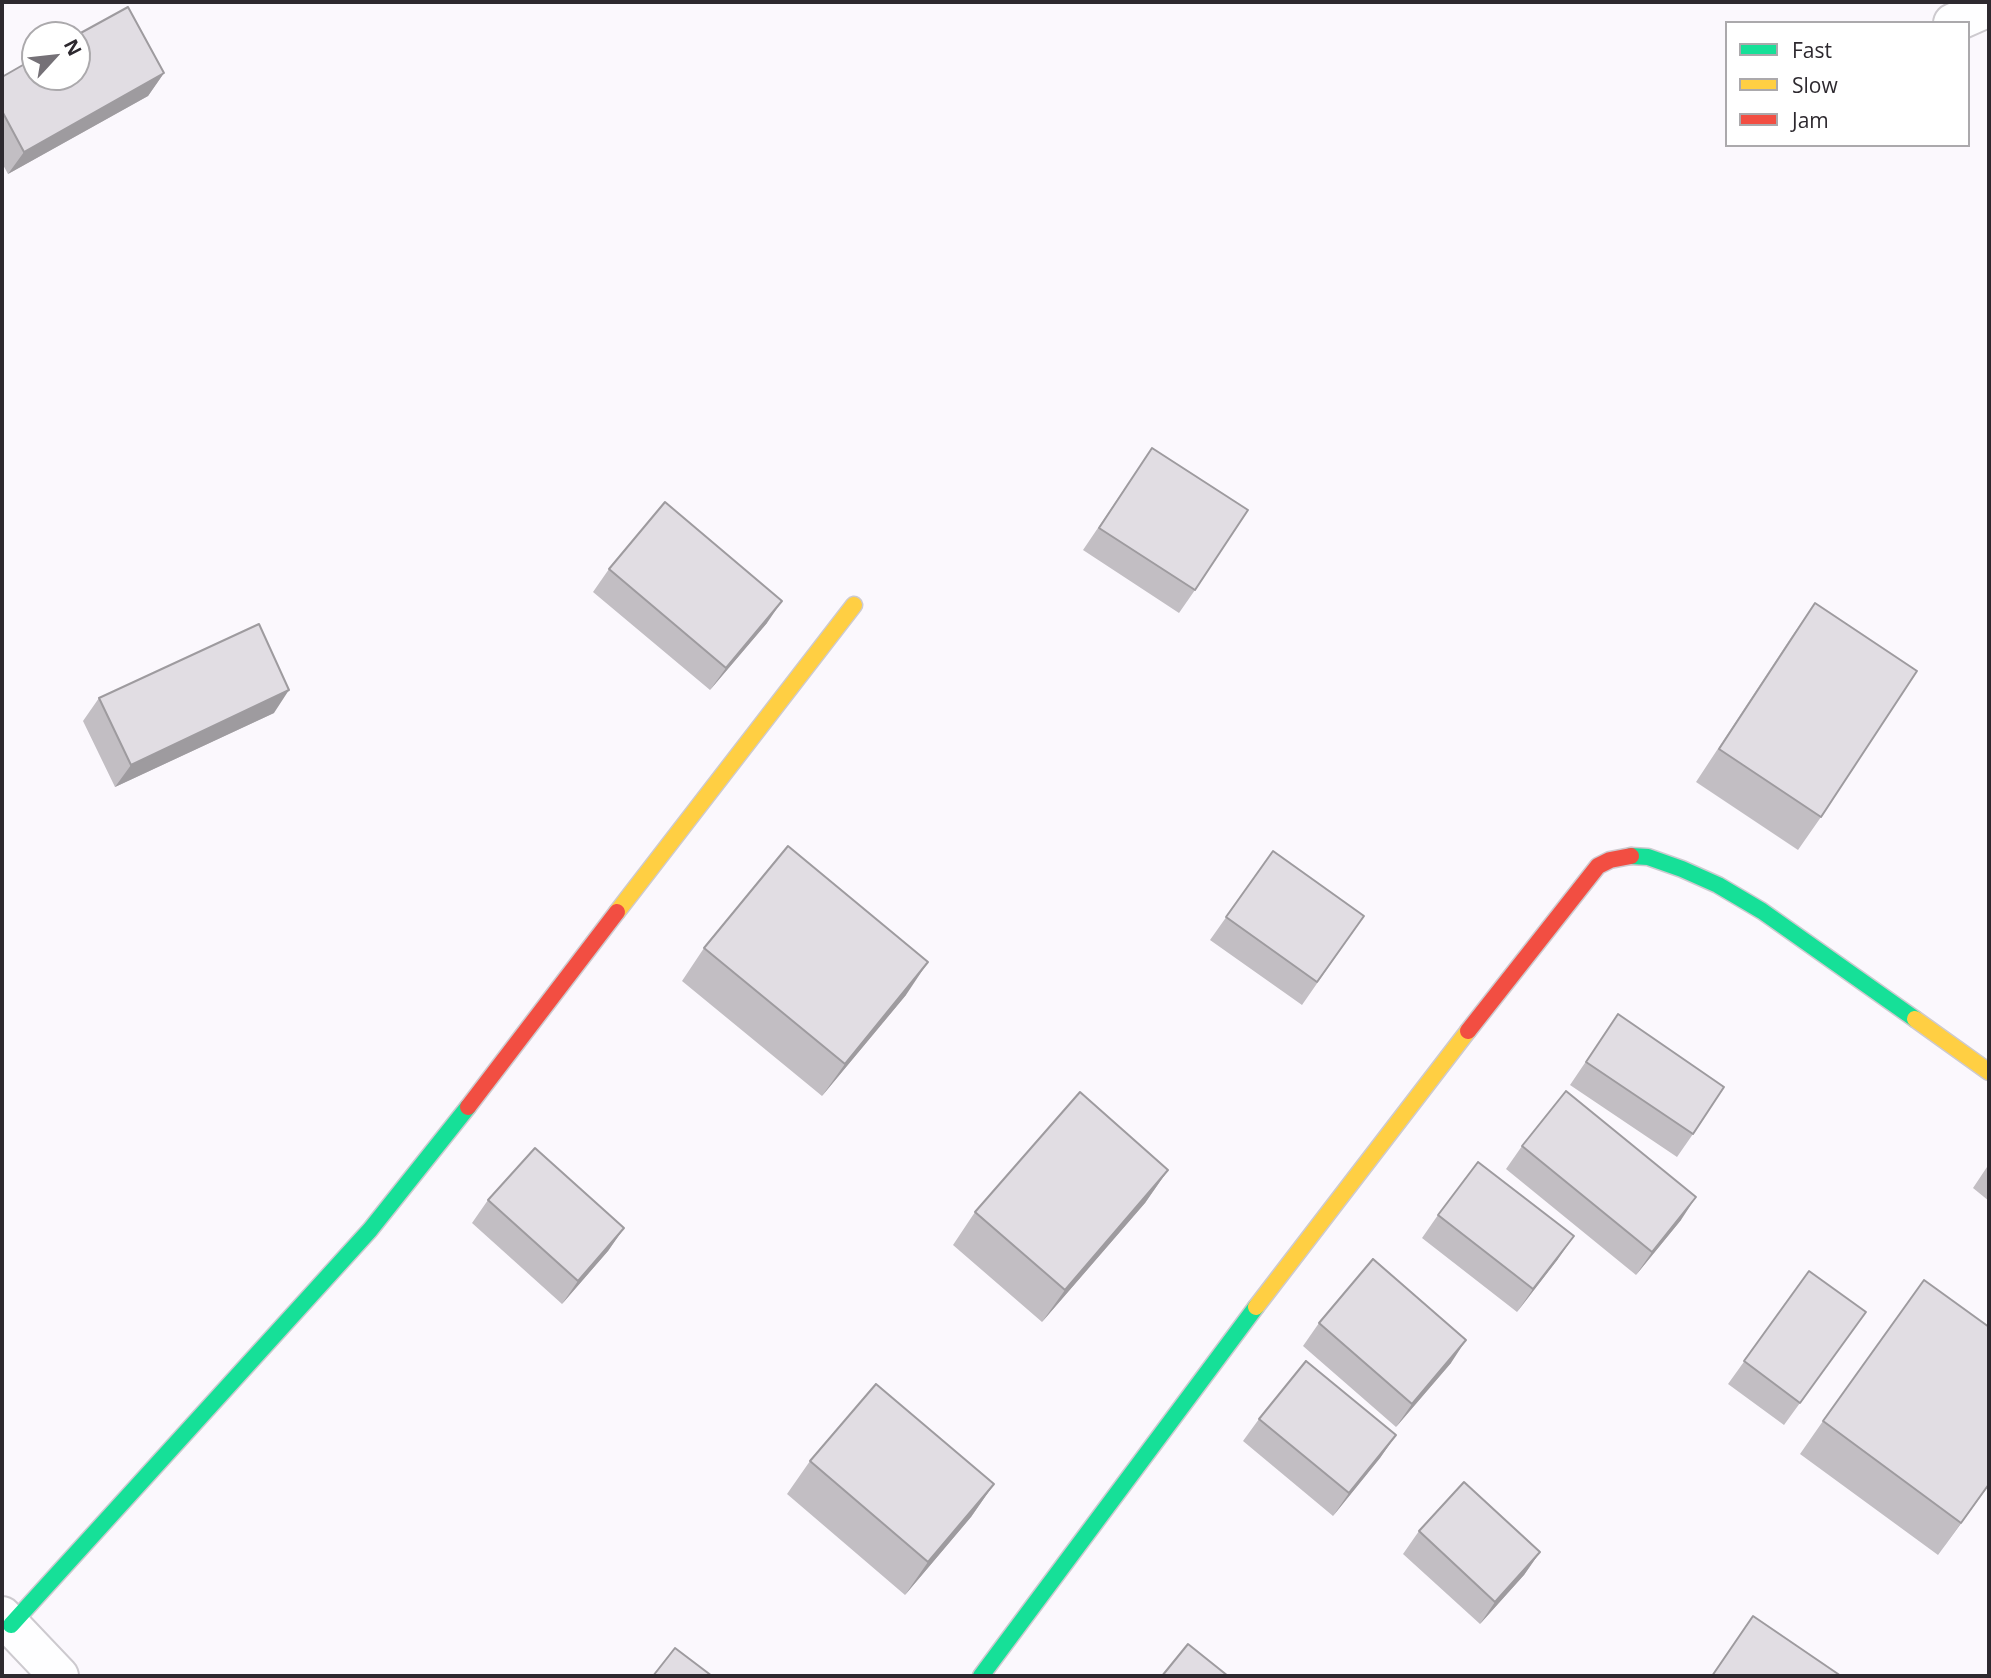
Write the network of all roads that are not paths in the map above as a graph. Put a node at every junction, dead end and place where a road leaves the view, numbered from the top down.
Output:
1 (1989, 7) edge
2 (1958, 21) edge
3 (854, 605) dead end
4 (1989, 1072) edge
5 (6, 1621) edge
6 (59, 1676) edge
7 (981, 1676) edge

1 - 2 street
3 - 5 street
4 - 7 street
5 - 6 street

